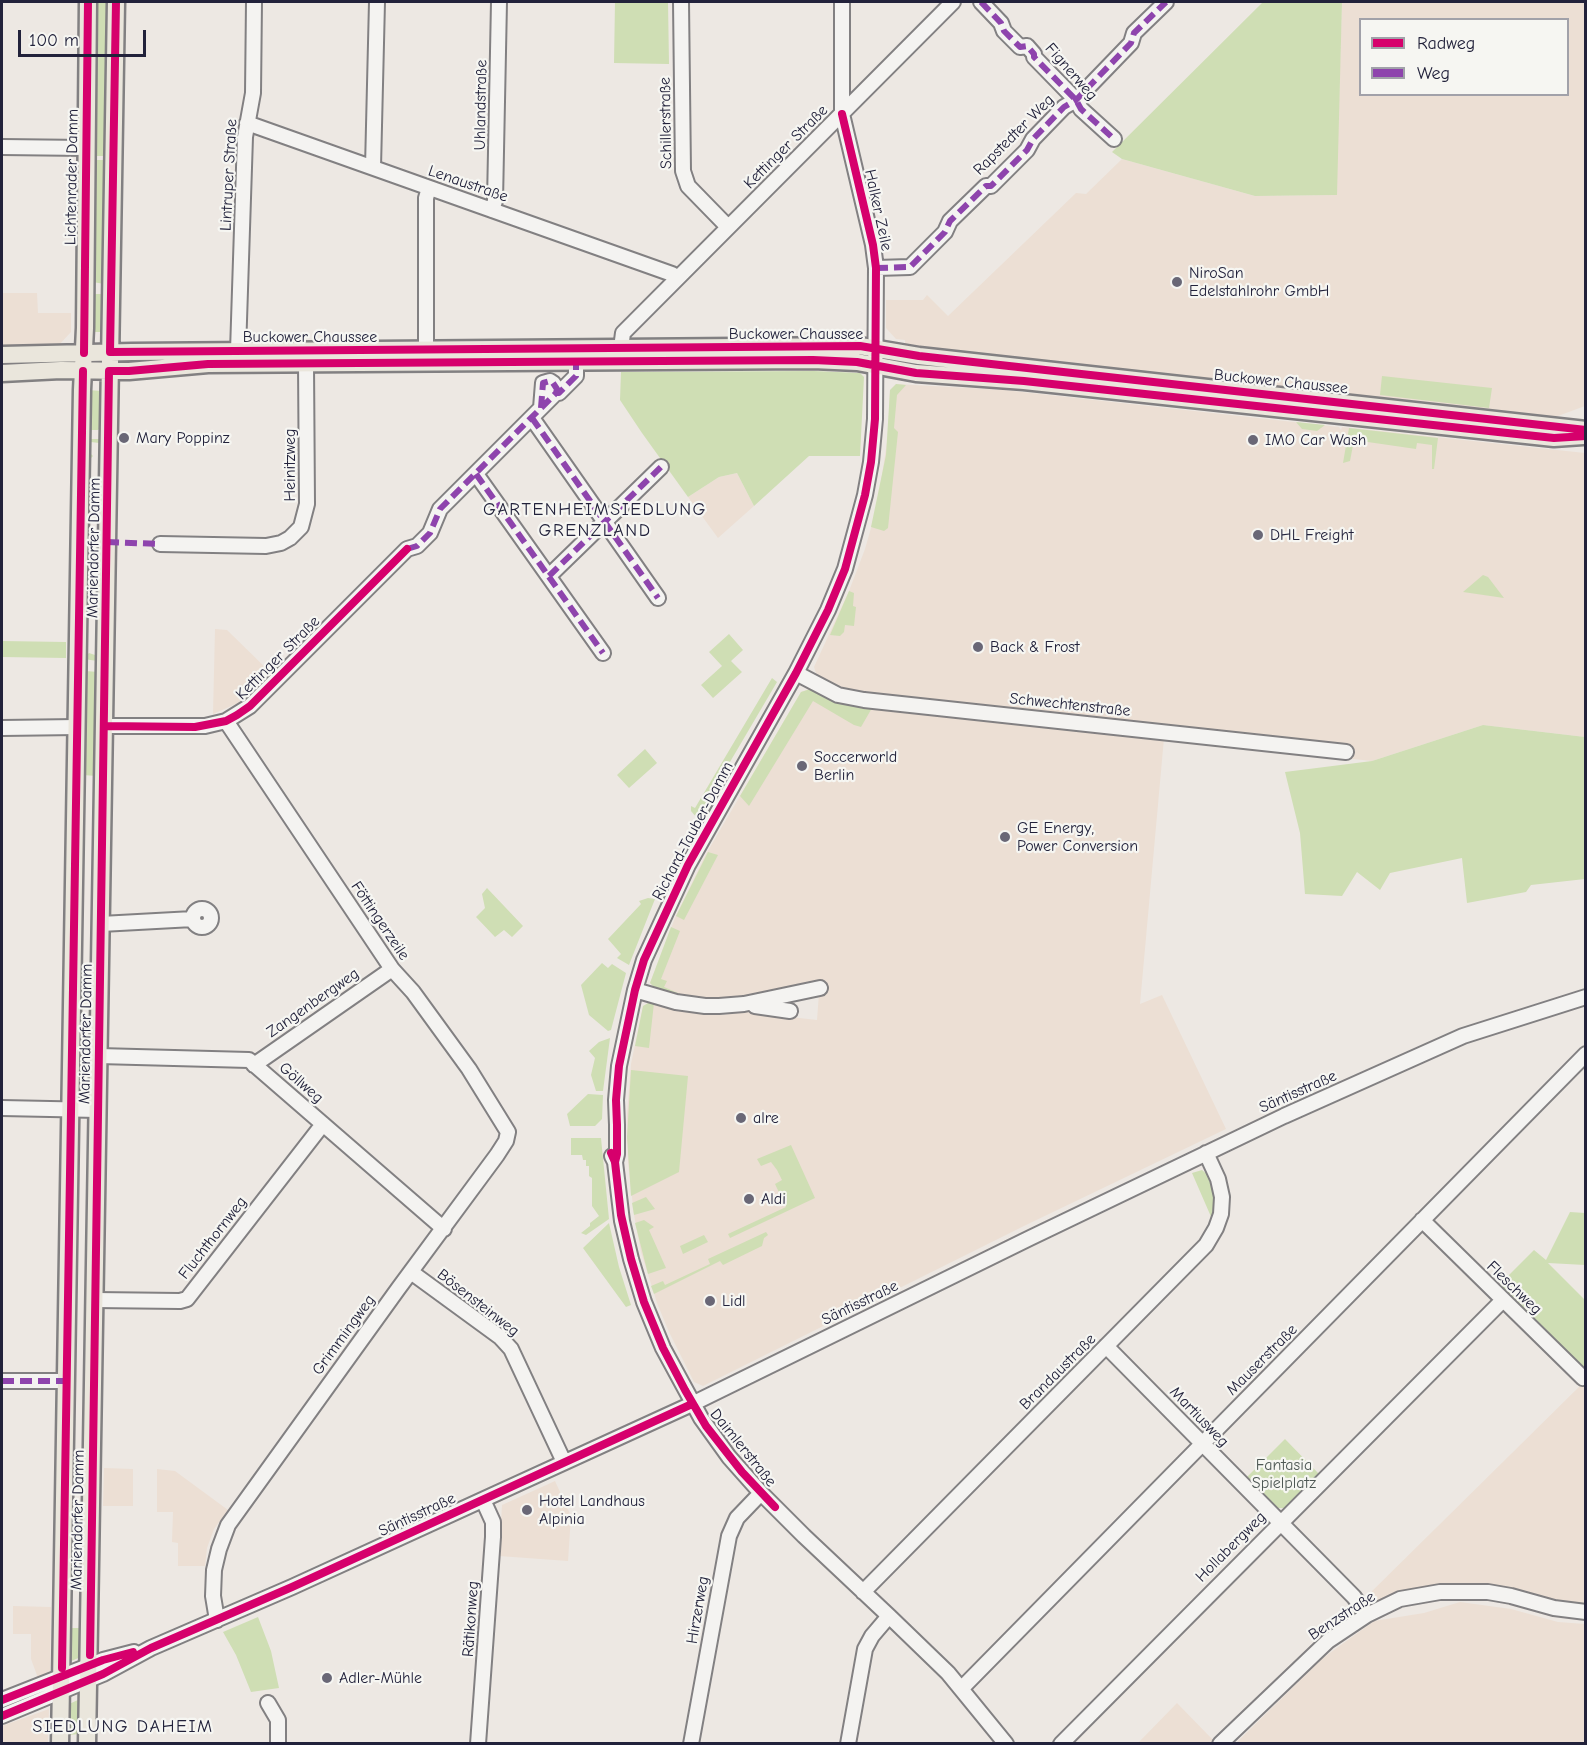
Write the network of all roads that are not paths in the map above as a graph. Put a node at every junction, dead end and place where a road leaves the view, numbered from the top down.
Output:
1 (88, 2) edge
2 (116, 2) edge
3 (254, 2) edge
4 (377, 2) edge
5 (499, 2) edge
6 (681, 2) edge
7 (842, 2) edge
8 (953, 2) edge
9 (981, 2) edge
10 (1166, 2) edge
11 (1077, 100) junction
12 (842, 114) junction
13 (247, 123) junction
14 (1114, 139) dead end
15 (2, 147) edge
16 (86, 148) junction
17 (373, 167) junction
18 (429, 188) junction
19 (492, 210) junction
20 (728, 227) junction
21 (876, 268) junction
22 (677, 278) junction
23 (85, 289) junction
24 (112, 289) junction
25 (239, 344) junction
26 (876, 348) junction
27 (426, 350) junction
28 (110, 352) junction
29 (84, 353) junction
30 (627, 354) junction
31 (2, 356) edge
32 (576, 362) junction
33 (306, 364) junction
34 (876, 367) junction
35 (83, 371) junction
36 (109, 371) junction
37 (2, 373) edge
38 (536, 413) junction
39 (1586, 430) edge
40 (81, 435) junction
41 (108, 435) junction
42 (1586, 436) edge
43 (661, 467) dead end
44 (476, 474) junction
45 (604, 522) junction
46 (160, 544) dead end
47 (549, 576) junction
48 (658, 598) dead end
49 (603, 653) dead end
50 (796, 673) junction
51 (226, 721) junction
52 (104, 726) junction
53 (77, 727) junction
54 (2, 728) edge
55 (1346, 752) dead end
56 (193, 919) dead end
57 (101, 924) junction
58 (392, 969) junction
59 (820, 988) dead end
60 (635, 990) junction
61 (1585, 1000) edge
62 (744, 1004) junction
63 (790, 1011) dead end
64 (1586, 1054) edge
65 (99, 1056) junction
66 (254, 1065) junction
67 (2, 1108) edge
68 (70, 1109) junction
69 (99, 1110) junction
70 (323, 1124) junction
71 (508, 1137) joint
72 (1206, 1153) junction
73 (1422, 1220) junction
74 (444, 1229) junction
75 (411, 1272) junction
76 (1503, 1299) junction
77 (95, 1300) junction
78 (1107, 1346) junction
79 (1584, 1377) edge
80 (66, 1381) junction
81 (2, 1382) edge
82 (692, 1404) junction
83 (1202, 1444) junction
84 (564, 1462) junction
85 (761, 1493) junction
86 (483, 1500) junction
87 (1280, 1522) junction
88 (863, 1592) junction
89 (1586, 1612) edge
90 (1367, 1615) junction
91 (890, 1616) junction
92 (218, 1620) junction
93 (89, 1673) junction
94 (61, 1685) junction
95 (962, 1689) junction
96 (2, 1700) edge
97 (268, 1703) dead end
98 (2, 1716) edge
99 (60, 1743) edge
100 (87, 1743) edge
101 (278, 1743) edge
102 (478, 1743) edge
103 (691, 1743) edge
104 (848, 1743) edge
105 (1006, 1743) edge
106 (1061, 1743) edge
107 (1220, 1743) edge

1 - 16 main road, Lichtenrader Damm
2 - 24 main road
3 - 13 street, Lintruper Straße
4 - 17 street
5 - 19 street, Uhlandstraße
6 - 20 street, Schillerstraße
7 - 12 street, Halker Zeile
8 - 12 street, Kettinger Straße
9 - 11 street, Fignerweg
10 - 11 street, Rapstedter Weg
11 - 14 street, Fignerweg
11 - 21 street, Rapstedter Weg
12 - 20 street, Kettinger Straße
12 - 21 street, Halker Zeile
13 - 17 street, Lenaustraße
13 - 25 street, Lintruper Straße
15 - 16 street
16 - 23 main road, Lichtenrader Damm
17 - 18 street, Lenaustraße
18 - 19 street, Lenaustraße
18 - 27 street
19 - 22 street, Lenaustraße
20 - 22 street, Kettinger Straße
21 - 26 street, Halker Zeile
22 - 30 street, Kettinger Straße
23 - 24 main road
23 - 29 main road, Lichtenrader Damm
24 - 28 main road
25 - 27 main road, Buckower Chaussee
25 - 28 main road, Buckower Chaussee
26 - 30 main road, Buckower Chaussee
26 - 34 street, Richard-Tauber-Damm
26 - 39 main road, Buckower Chaussee
27 - 30 main road, Buckower Chaussee
28 - 29 main road, Buckower Chaussee
28 - 36 main road
29 - 31 main road, Buckower Chaussee
29 - 35 main road, Mariendorfer Damm
30 - 32 main road, Buckower Chaussee
30 - 34 main road, Buckower Chaussee
32 - 33 main road, Buckower Chaussee
32 - 38 street, Kettinger Straße
33 - 36 main road, Buckower Chaussee
33 - 46 street, Heinitzweg
34 - 42 main road, Buckower Chaussee
34 - 50 street, Richard-Tauber-Damm
35 - 36 main road, Buckower Chaussee
35 - 37 main road, Buckower Chaussee
35 - 40 main road, Mariendorfer Damm
36 - 41 main road, Mariendorfer Damm
38 - 44 street, Kettinger Straße
38 - 45 street
40 - 41 main road
40 - 53 main road, Mariendorfer Damm
41 - 52 main road, Mariendorfer Damm
43 - 45 street
44 - 47 street
44 - 51 street, Kettinger Straße
45 - 47 street
45 - 48 street
47 - 49 street
50 - 55 street, Schwechtenstraße
50 - 60 street, Richard-Tauber-Damm
51 - 52 street, Kettinger Straße
51 - 58 street, Föttingerzeile
52 - 57 main road, Mariendorfer Damm
53 - 54 street
53 - 68 main road, Mariendorfer Damm
56 - 57 street
57 - 65 main road, Mariendorfer Damm
58 - 66 street, Zangenbergweg
58 - 71 street, Föttingerzeile
59 - 62 street
60 - 62 street
60 - 82 street, Richard-Tauber-Damm
61 - 72 street, Säntisstraße
62 - 63 street
64 - 73 street, Mauserstraße
65 - 66 street, Göllweg
65 - 69 main road, Mariendorfer Damm
66 - 70 street, Göllweg
67 - 68 street
68 - 69 street
68 - 80 main road, Mariendorfer Damm
69 - 77 main road, Mariendorfer Damm
70 - 74 street, Göllweg
70 - 77 street, Fluchthornweg
71 - 74 street, Grimmingweg
72 - 78 street, Brandaustraße
72 - 82 street, Säntisstraße
73 - 76 street, Fleschweg
73 - 83 street, Mauserstraße
74 - 75 street, Grimmingweg
75 - 84 street, Bösensteinweg
75 - 92 street, Grimmingweg
76 - 79 street, Fleschweg
76 - 87 street, Hollabergweg
77 - 93 main road, Mariendorfer Damm
78 - 83 street, Martiusweg
78 - 88 street, Brandaustraße
80 - 81 street
80 - 94 main road, Mariendorfer Damm
82 - 84 street, Säntisstraße
82 - 85 street, Daimlerstraße
83 - 87 street, Martiusweg
83 - 95 street, Mauserstraße
84 - 86 street, Säntisstraße
85 - 88 street, Daimlerstraße
85 - 103 street, Hirzerweg
86 - 92 street, Säntisstraße
86 - 102 street, Rätikonweg
87 - 90 street, Martiusweg
87 - 106 street, Hollabergweg
88 - 91 street, Daimlerstraße
89 - 90 street, Benzstraße
90 - 107 street, Benzstraße
91 - 95 street, Daimlerstraße
91 - 104 street
92 - 93 street, Säntisstraße
93 - 94 street, Säntisstraße
93 - 100 main road, Mariendorfer Damm
94 - 96 street
94 - 98 street
94 - 99 main road, Mariendorfer Damm
95 - 105 street, Daimlerstraße
97 - 101 street

